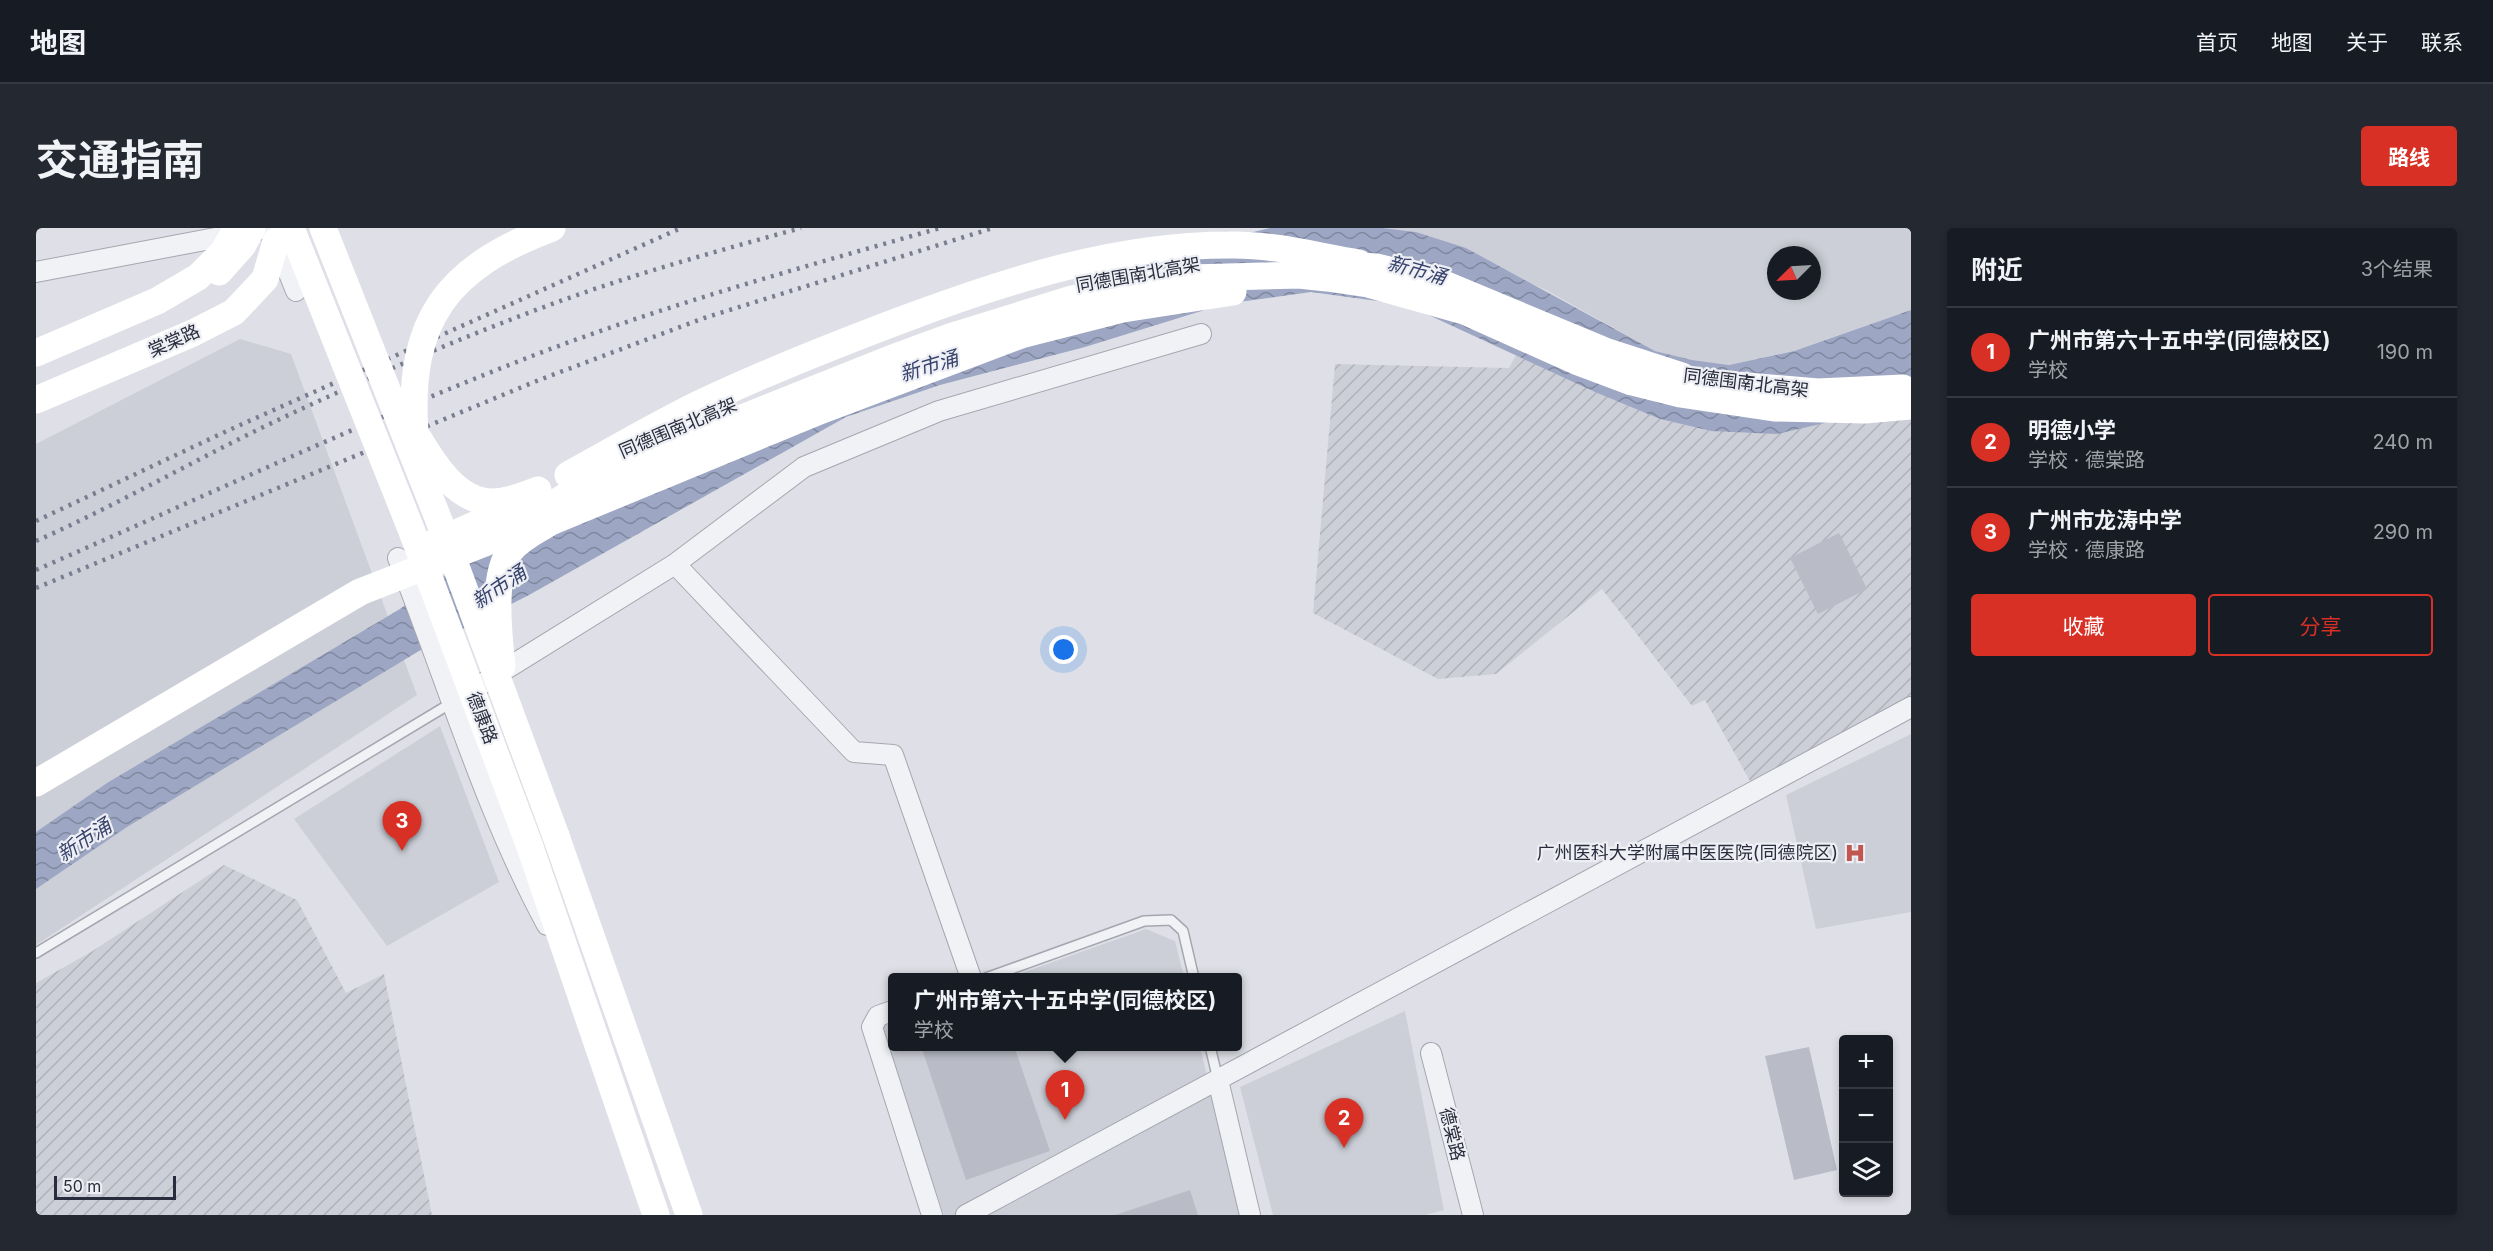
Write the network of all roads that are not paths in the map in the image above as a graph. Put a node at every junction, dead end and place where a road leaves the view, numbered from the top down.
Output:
1 (322, 228) edge
2 (552, 228) edge
3 (260, 233) edge
4 (1377, 267) junction
5 (36, 272) edge
6 (1327, 279) junction
7 (296, 291) dead end
8 (193, 333) junction
9 (1201, 334) dead end
10 (36, 344) edge
11 (36, 352) edge
12 (380, 369) junction
13 (36, 382) edge
14 (1911, 388) edge
15 (36, 400) edge
16 (1911, 406) edge
17 (689, 430) junction
18 (415, 432) junction
19 (675, 564) junction
20 (404, 573) junction
21 (506, 700) junction
22 (453, 702) junction
23 (1911, 707) edge
24 (36, 783) edge
25 (36, 953) edge
26 (969, 973) edge
27 (1000, 973) edge
28 (1193, 973) edge
29 (576, 981) junction
30 (888, 1013) edge
31 (1211, 1051) edge
32 (1431, 1053) dead end
33 (1218, 1080) junction
34 (656, 1215) edge
35 (689, 1215) edge
36 (932, 1215) edge
37 (966, 1215) edge
38 (1250, 1215) edge
39 (1473, 1215) edge

1 - 3 street
1 - 12 main road, 德康路, bridge
2 - 18 main road, bridge
3 - 5 street
3 - 7 street
3 - 8 main road, 棠棠路
3 - 10 main road, 棠棠路
3 - 11 main road, bridge
3 - 29 main road, 德康路, bridge
4 - 14 main road, 同德围南北高架
4 - 17 main road, 同德围南北高架
4 - 18 main road, bridge
6 - 16 main road, 同德围南北高架
6 - 17 main road, 同德围南北高架
6 - 21 main road, bridge
8 - 13 main road
8 - 15 main road, 棠棠路
9 - 19 street
12 - 18 main road, bridge
12 - 21 main road, 德康路, bridge
17 - 20 main road, 同德围南北高架
19 - 22 street
19 - 26 street
20 - 22 street
20 - 24 main road, 同德围南北高架
21 - 35 main road, 德康路, bridge
22 - 25 lane
22 - 29 street
23 - 33 street
27 - 28 lane
29 - 34 main road, 德康路
30 - 36 street
31 - 33 lane
32 - 39 street, 德棠路
33 - 37 street
33 - 38 street

